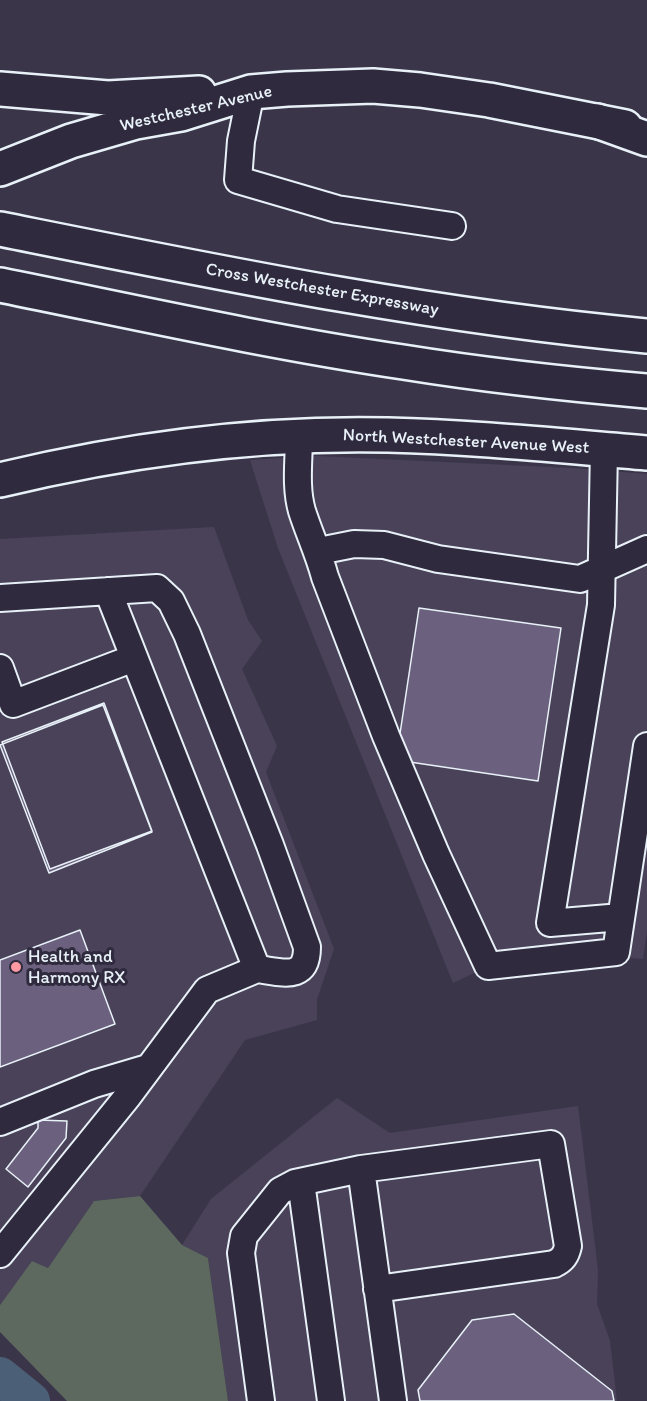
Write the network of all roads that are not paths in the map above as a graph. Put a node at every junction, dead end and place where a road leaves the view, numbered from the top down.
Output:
1 (0, 89) edge
2 (251, 92) junction
3 (597, 121) junction
4 (647, 131) edge
5 (647, 139) edge
6 (0, 169) edge
7 (452, 226) dead end
8 (9, 231) edge
9 (0, 285) edge
10 (647, 336) edge
11 (647, 391) edge
12 (299, 436) junction
13 (604, 449) junction
14 (647, 453) edge
15 (0, 480) edge
16 (647, 549) edge
17 (319, 551) junction
18 (601, 571) junction
19 (108, 591) junction
20 (0, 598) edge
21 (134, 658) junction
22 (0, 668) edge
23 (647, 746) edge
24 (621, 917) junction
25 (256, 969) junction
26 (148, 1068) junction
27 (0, 1122) edge
28 (361, 1169) junction
29 (301, 1182) junction
30 (0, 1254) edge
31 (377, 1289) junction
32 (261, 1401) edge
33 (331, 1401) edge
34 (393, 1401) edge

1 - 2 main road
2 - 3 main road, Westchester Avenue
2 - 6 main road, Westchester Avenue
2 - 7 lane
3 - 4 main road, Westchester Avenue
3 - 5 main road
8 - 10 main road, Cross Westchester Expressway
9 - 11 main road
12 - 13 main road, North Westchester Avenue West
12 - 15 main road, North Westchester Avenue West
12 - 17 lane
13 - 14 main road, North Westchester Avenue West
13 - 18 lane
16 - 18 lane
17 - 18 lane
17 - 24 lane
18 - 24 lane
19 - 20 lane
19 - 21 lane
19 - 25 lane
21 - 22 lane
21 - 25 lane
23 - 24 lane
25 - 26 lane
26 - 27 lane
26 - 30 lane
28 - 29 lane
28 - 31 lane
28 - 31 lane
29 - 32 lane
29 - 33 lane
31 - 34 lane

